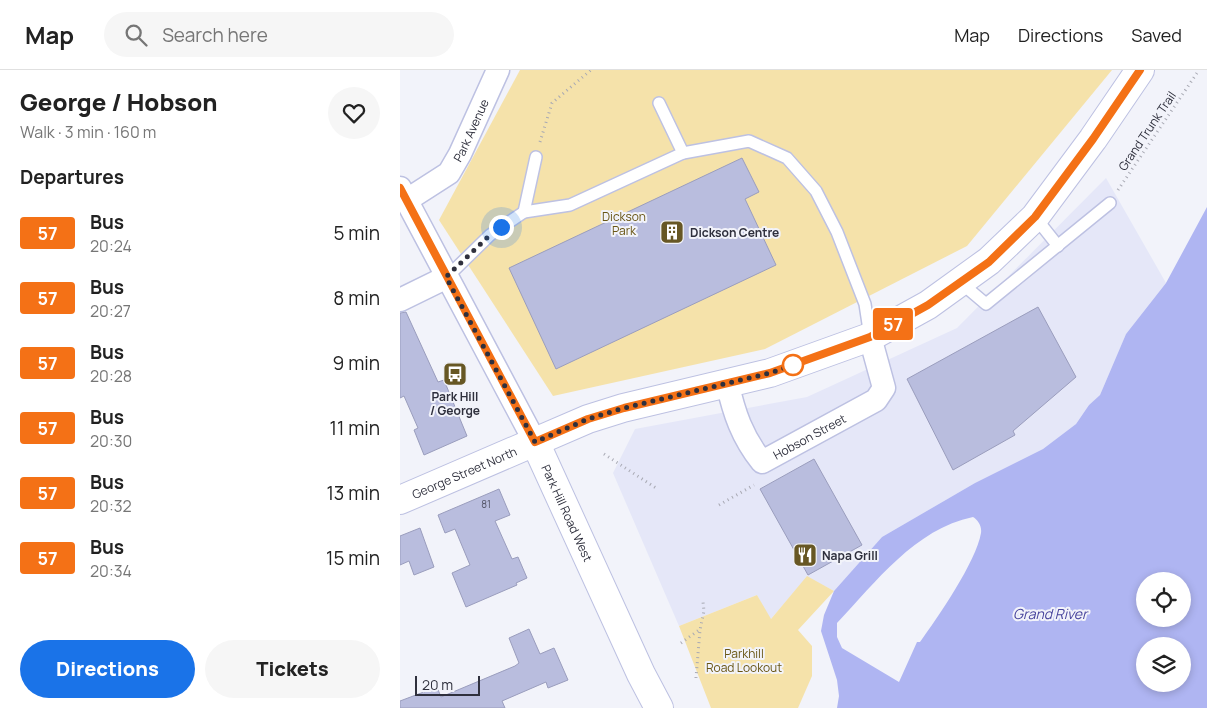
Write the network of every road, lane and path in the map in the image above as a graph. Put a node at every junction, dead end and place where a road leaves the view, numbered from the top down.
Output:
1 (498, 70) edge
2 (591, 70) edge
3 (1140, 70) edge
4 (1198, 70) edge
5 (660, 103) dead end
6 (683, 153) junction
7 (536, 157) joint
8 (403, 194) edge
9 (1110, 202) joint
10 (524, 212) junction
11 (1035, 217) junction
12 (1058, 246) junction
13 (446, 277) junction
14 (960, 282) junction
15 (400, 300) edge
16 (870, 337) junction
17 (727, 382) junction
18 (535, 442) junction
19 (604, 454) dead end
20 (754, 485) dead end
21 (656, 488) dead end
22 (400, 500) edge
23 (719, 504) dead end
24 (703, 602) dead end
25 (700, 630) junction
26 (681, 643) dead end
27 (696, 678) dead end
28 (659, 708) edge

1 - 8 street, Park Avenue
2 - 7 path
3 - 11 main road, George Street North
4 - 9 path, Grand Trunk Trail
5 - 6 lane
6 - 10 lane
6 - 16 lane
7 - 10 lane
8 - 13 street, Park Hill Road West
9 - 12 lane
10 - 13 lane
11 - 12 lane
11 - 14 main road, George Street North
12 - 14 lane
13 - 15 street
13 - 18 street, Park Hill Road West
14 - 16 main road, George Street North
16 - 17 main road, George Street North
16 - 17 street, Hobson Street
17 - 18 main road, George Street North
18 - 22 main road, George Street North
18 - 28 main road, Park Hill Road West
19 - 21 path
20 - 23 path
24 - 25 path
25 - 26 path
25 - 27 path

